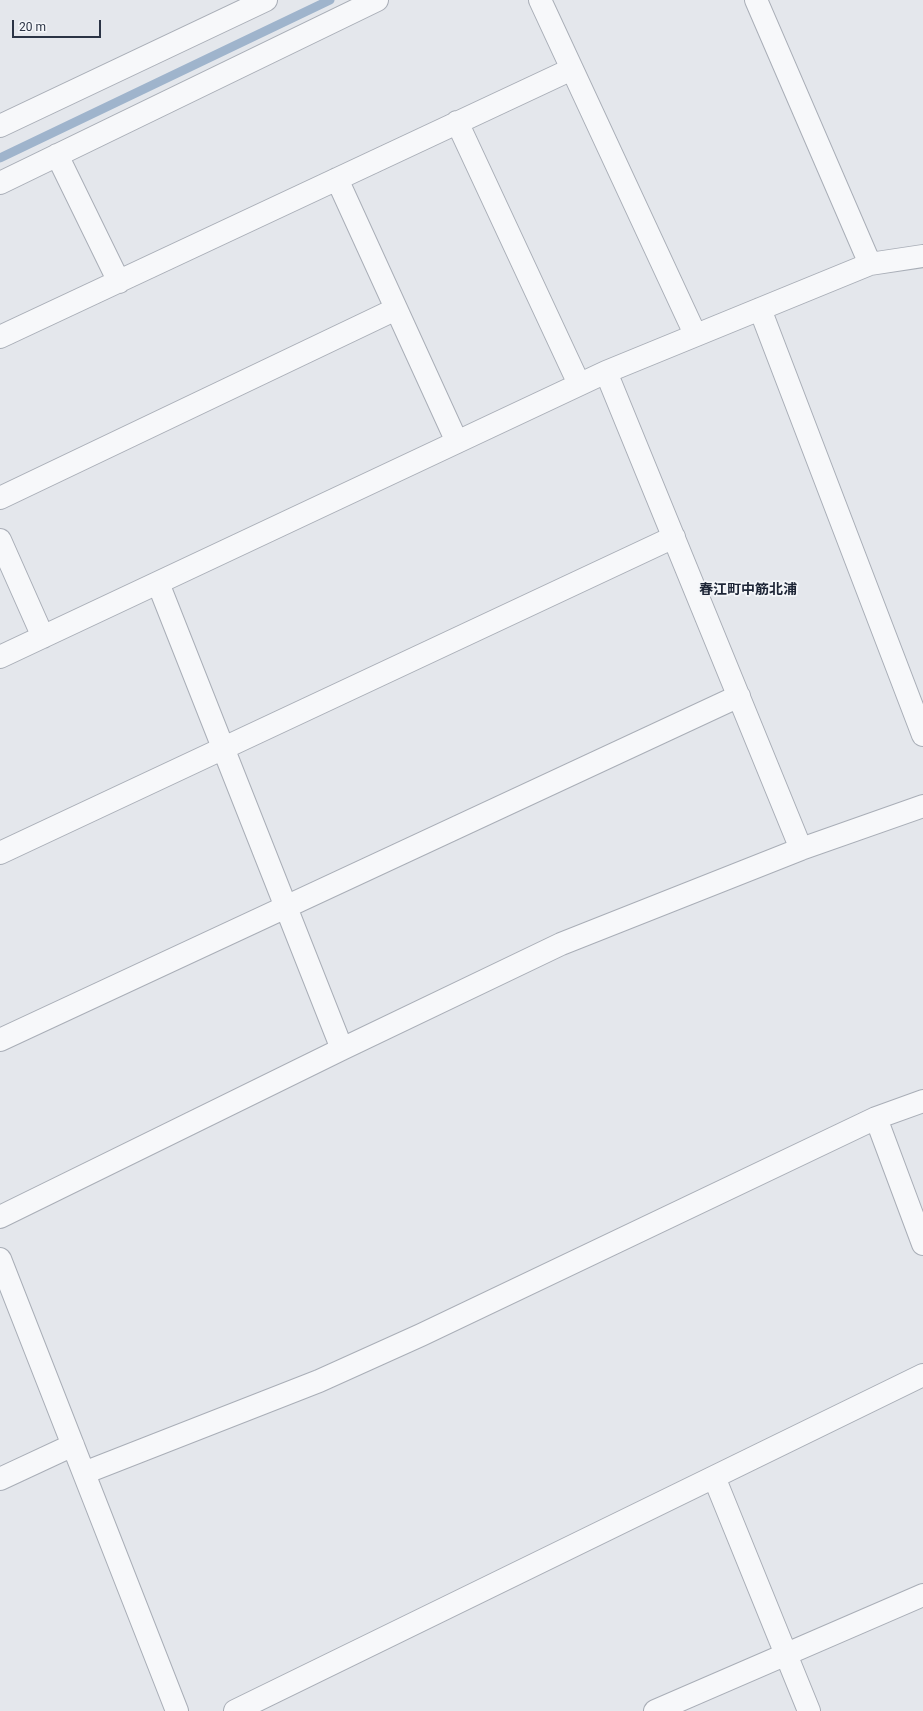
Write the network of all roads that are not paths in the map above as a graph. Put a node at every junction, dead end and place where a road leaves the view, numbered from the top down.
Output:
1 (266, 0) edge
2 (377, 0) edge
3 (540, 0) edge
4 (756, 0) edge
5 (572, 69) junction
6 (458, 122) junction
7 (0, 126) edge
8 (57, 155) junction
9 (338, 179) junction
10 (0, 183) edge
11 (923, 256) edge
12 (870, 264) junction
13 (119, 282) junction
14 (396, 309) junction
15 (760, 309) junction
16 (695, 334) junction
17 (0, 337) edge
18 (606, 372) junction
19 (579, 384) junction
20 (457, 442) junction
21 (0, 498) edge
22 (674, 537) junction
23 (0, 540) edge
24 (158, 583) junction
25 (43, 637) junction
26 (0, 657) edge
27 (739, 696) junction
28 (923, 735) edge
29 (223, 750) junction
30 (923, 806) edge
31 (801, 849) junction
32 (0, 853) edge
33 (286, 908) junction
34 (0, 1040) edge
35 (342, 1049) junction
36 (923, 1101) edge
37 (876, 1118) junction
38 (0, 1217) edge
39 (923, 1244) edge
40 (0, 1259) edge
41 (923, 1375) edge
42 (73, 1444) junction
43 (84, 1473) junction
44 (714, 1477) junction
45 (0, 1479) edge
46 (923, 1595) edge
47 (787, 1654) junction
48 (177, 1711) edge
49 (235, 1711) edge
50 (655, 1711) edge
51 (809, 1711) edge

1 - 7 street
2 - 8 street
3 - 5 street
4 - 12 street
5 - 6 street
5 - 16 street
6 - 9 street
6 - 19 street
8 - 10 street
8 - 13 street
9 - 13 street
9 - 14 street
11 - 12 street
12 - 15 street
13 - 17 street
14 - 20 street
14 - 21 street
15 - 16 street
15 - 28 street
16 - 18 street
18 - 19 street
18 - 22 street
19 - 20 street
20 - 24 street
22 - 27 street
22 - 29 street
23 - 25 street
24 - 25 street
24 - 29 street
25 - 26 street
27 - 31 street
27 - 33 street
29 - 32 street
29 - 33 street
30 - 31 street
31 - 35 street
33 - 34 street
33 - 35 street
35 - 38 street
36 - 37 street
37 - 39 street
37 - 43 street
40 - 42 street
41 - 44 street
42 - 43 street
42 - 45 street
43 - 48 street
44 - 47 street
44 - 49 street
46 - 47 street
47 - 50 street
47 - 51 street

